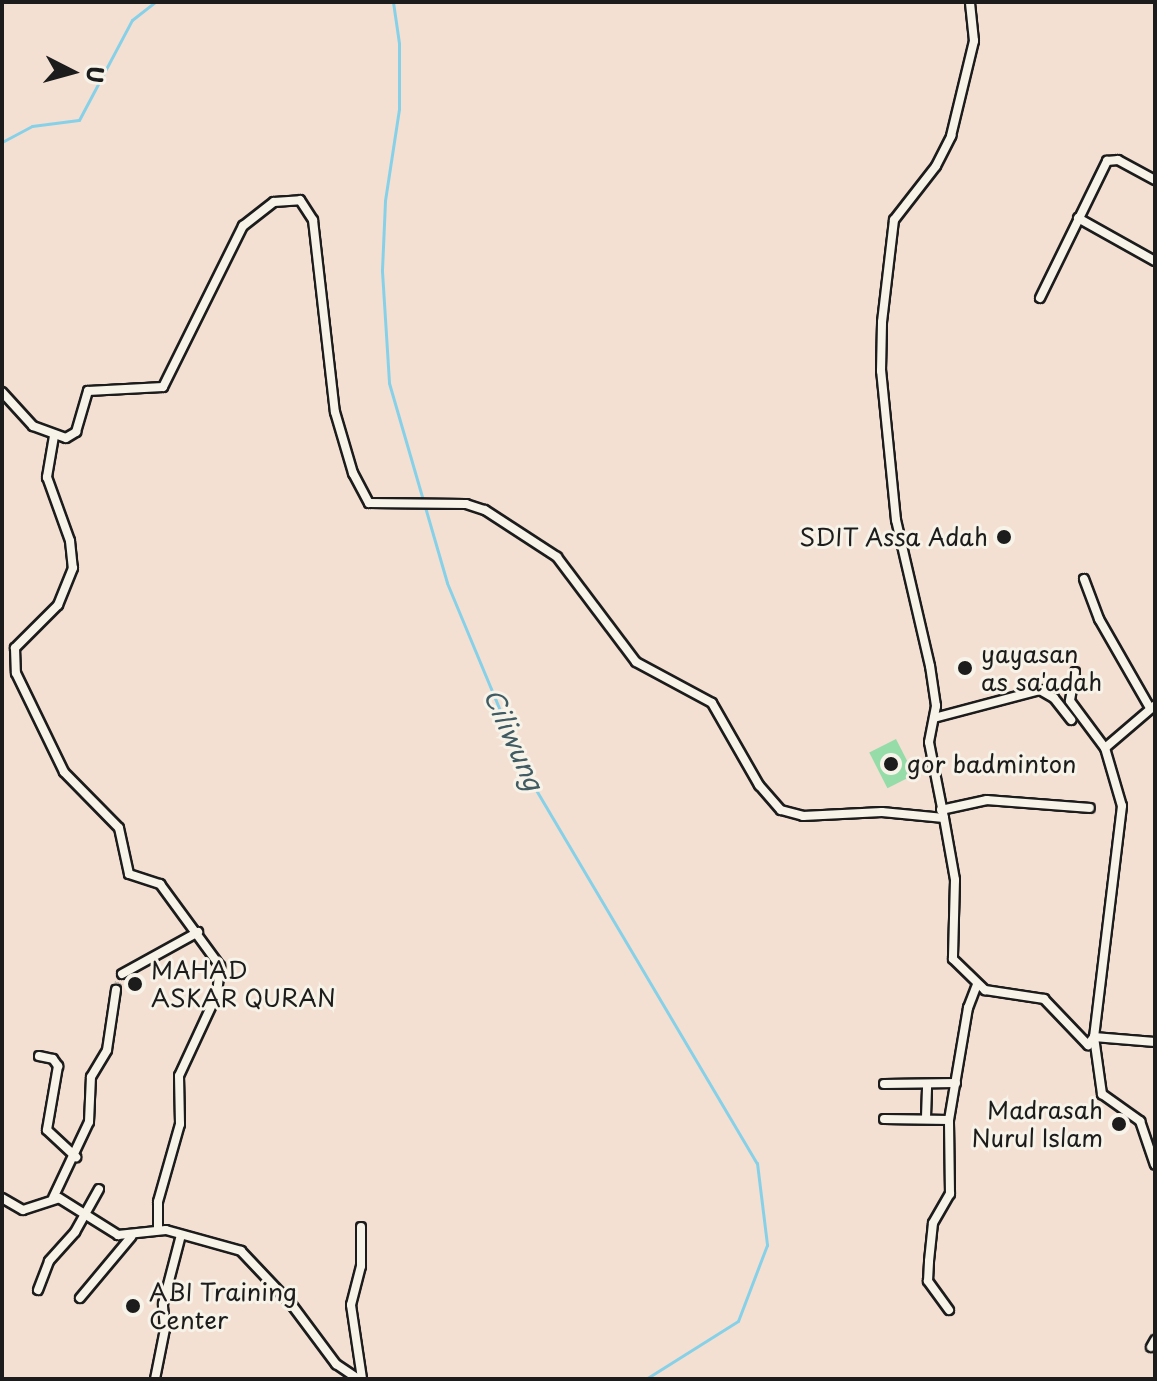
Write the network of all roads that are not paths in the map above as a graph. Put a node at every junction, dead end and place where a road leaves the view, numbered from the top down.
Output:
1 (970, 2) edge
2 (1155, 180) edge
3 (1078, 218) junction
4 (1155, 261) edge
5 (1040, 298) dead end
6 (2, 392) edge
7 (54, 436) junction
8 (1084, 579) dead end
9 (1075, 672) dead end
10 (1153, 706) edge
11 (934, 718) junction
12 (1071, 720) dead end
13 (1105, 748) junction
14 (1090, 808) dead end
15 (942, 814) junction
16 (198, 932) junction
17 (122, 974) tunnel mouth
18 (977, 985) junction
19 (116, 990) tunnel mouth
20 (1094, 1037) junction
21 (1155, 1042) edge
22 (39, 1056) dead end
23 (956, 1083) junction
24 (884, 1084) dead end
25 (927, 1084) junction
26 (926, 1117) junction
27 (884, 1119) dead end
28 (949, 1120) junction
29 (76, 1157) junction
30 (1155, 1165) edge
31 (99, 1189) dead end
32 (2, 1198) edge
33 (53, 1198) junction
34 (83, 1214) junction
35 (361, 1227) dead end
36 (158, 1230) junction
37 (181, 1235) junction
38 (131, 1237) junction
39 (38, 1290) dead end
40 (80, 1298) dead end
41 (949, 1310) dead end
42 (155, 1379) edge
43 (360, 1379) edge

1 - 11 street
2 - 3 street
3 - 4 street
3 - 5 street
6 - 7 street
7 - 15 street
7 - 16 street
8 - 10 street
9 - 13 street
10 - 13 street
11 - 12 street
11 - 15 street
13 - 20 street
14 - 15 street
15 - 18 street
16 - 17 street
16 - 36 street
18 - 20 street
18 - 23 street
19 - 29 street
20 - 21 street
20 - 30 street
22 - 29 street
23 - 25 street
23 - 28 street
24 - 25 street
25 - 26 street
26 - 27 street
26 - 28 street
28 - 41 street
29 - 33 street
31 - 34 street
32 - 33 street
33 - 34 street
34 - 38 street
34 - 39 street
35 - 43 street
36 - 37 street
36 - 38 street
37 - 42 street
37 - 43 street
38 - 40 street

